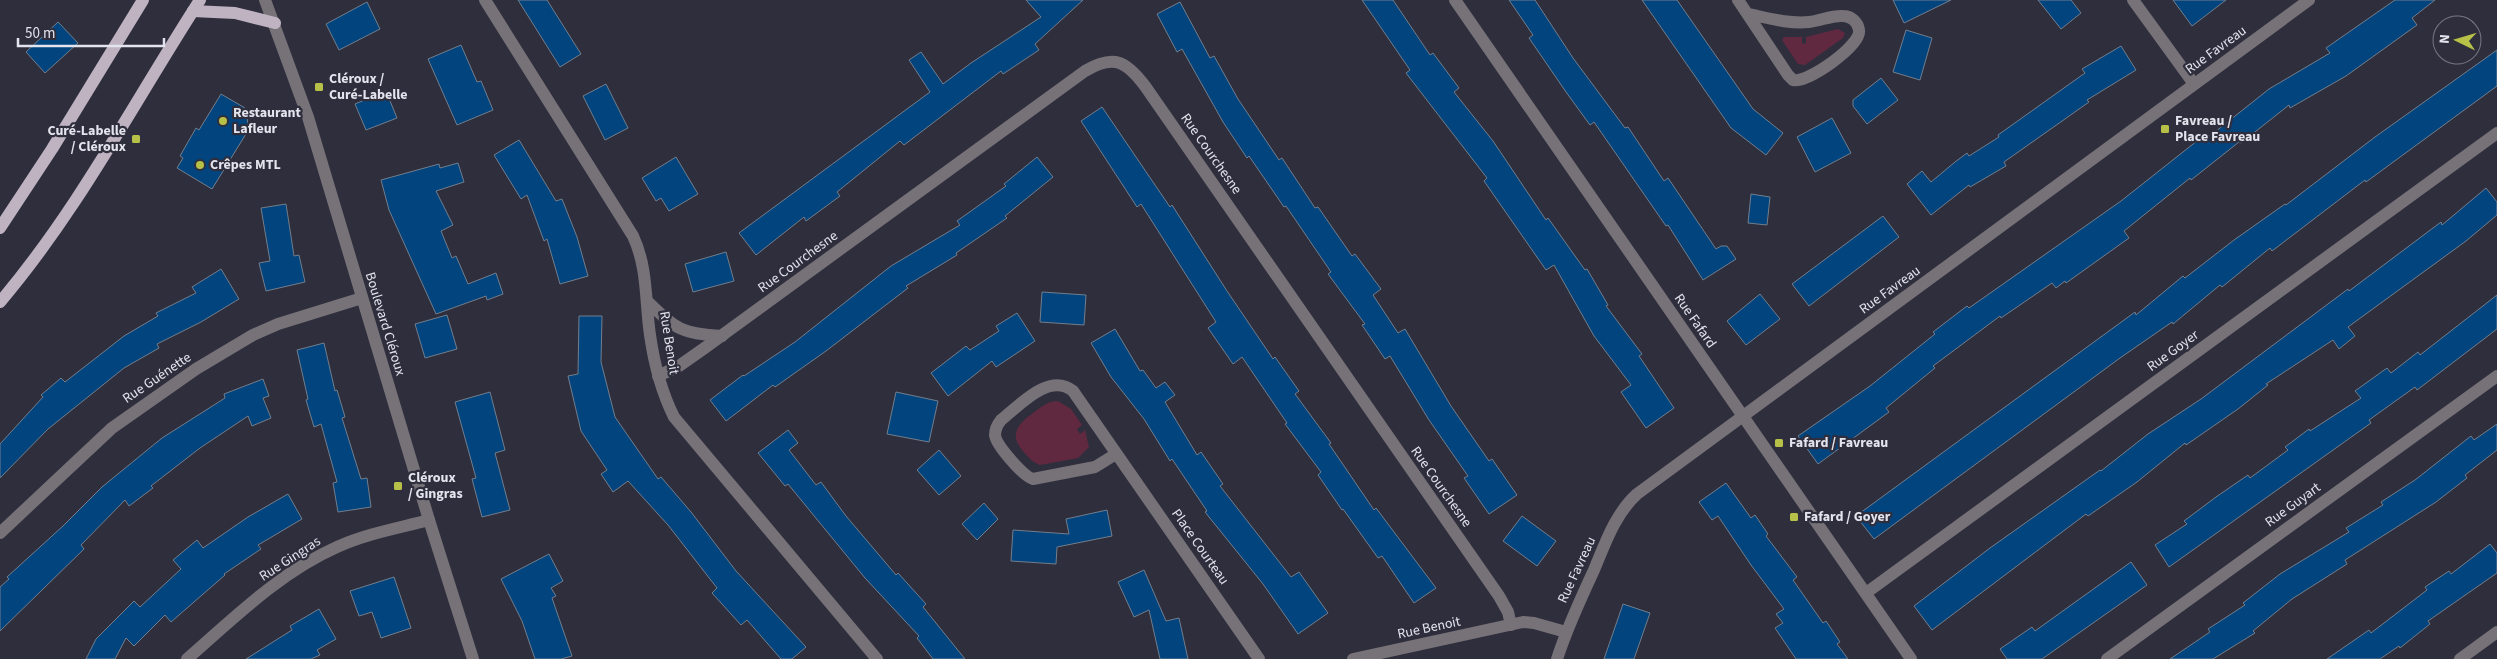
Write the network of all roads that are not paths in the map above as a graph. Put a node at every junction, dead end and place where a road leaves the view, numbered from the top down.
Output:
1 (143, 0) edge
2 (265, 0) edge
3 (485, 0) edge
4 (1455, 0) edge
5 (1738, 0) edge
6 (2133, 0) edge
7 (2310, 0) edge
8 (196, 6) edge
9 (1748, 14) junction
10 (274, 24) junction
11 (2194, 84) junction
12 (2497, 132) edge
13 (0, 228) edge
14 (362, 298) junction
15 (0, 302) edge
16 (648, 302) junction
17 (722, 336) junction
18 (658, 376) junction
19 (2497, 376) edge
20 (1742, 417) junction
21 (1116, 454) junction
22 (429, 520) junction
23 (0, 533) edge
24 (1866, 593) junction
25 (1511, 625) junction
26 (1566, 632) junction
27 (2497, 632) edge
28 (2464, 658) edge
29 (187, 659) edge
30 (473, 659) edge
31 (877, 659) edge
32 (1258, 659) edge
33 (1353, 659) edge
34 (1557, 659) edge
35 (1911, 659) edge
36 (2107, 659) edge

1 - 13 main road
2 - 10 street, Boulevard Cléroux
3 - 16 street, Rue Benoit
4 - 20 street, Rue Fafard
5 - 9 street
6 - 11 street
7 - 11 street, Rue Favreau
8 - 10 main road
8 - 15 main road
9 - 9 street
10 - 14 street, Boulevard Cléroux
11 - 20 street, Rue Favreau
12 - 24 street, Rue Goyer
14 - 22 street, Boulevard Cléroux
14 - 23 street, Rue Guénette
16 - 17 street
16 - 18 street, Rue Benoit
17 - 18 street, Rue Courchesne
17 - 25 street, Rue Courchesne
18 - 31 street, Rue Benoit
19 - 36 street, Rue Guyart
20 - 24 street, Rue Fafard
20 - 26 street, Rue Favreau
21 - 21 street, Place Courteau
21 - 32 street, Place Courteau
22 - 29 street, Rue Gingras
22 - 30 street, Boulevard Cléroux
24 - 35 street, Rue Fafard
25 - 26 street
25 - 33 street, Rue Benoit
26 - 34 street, Rue Favreau
27 - 28 street

